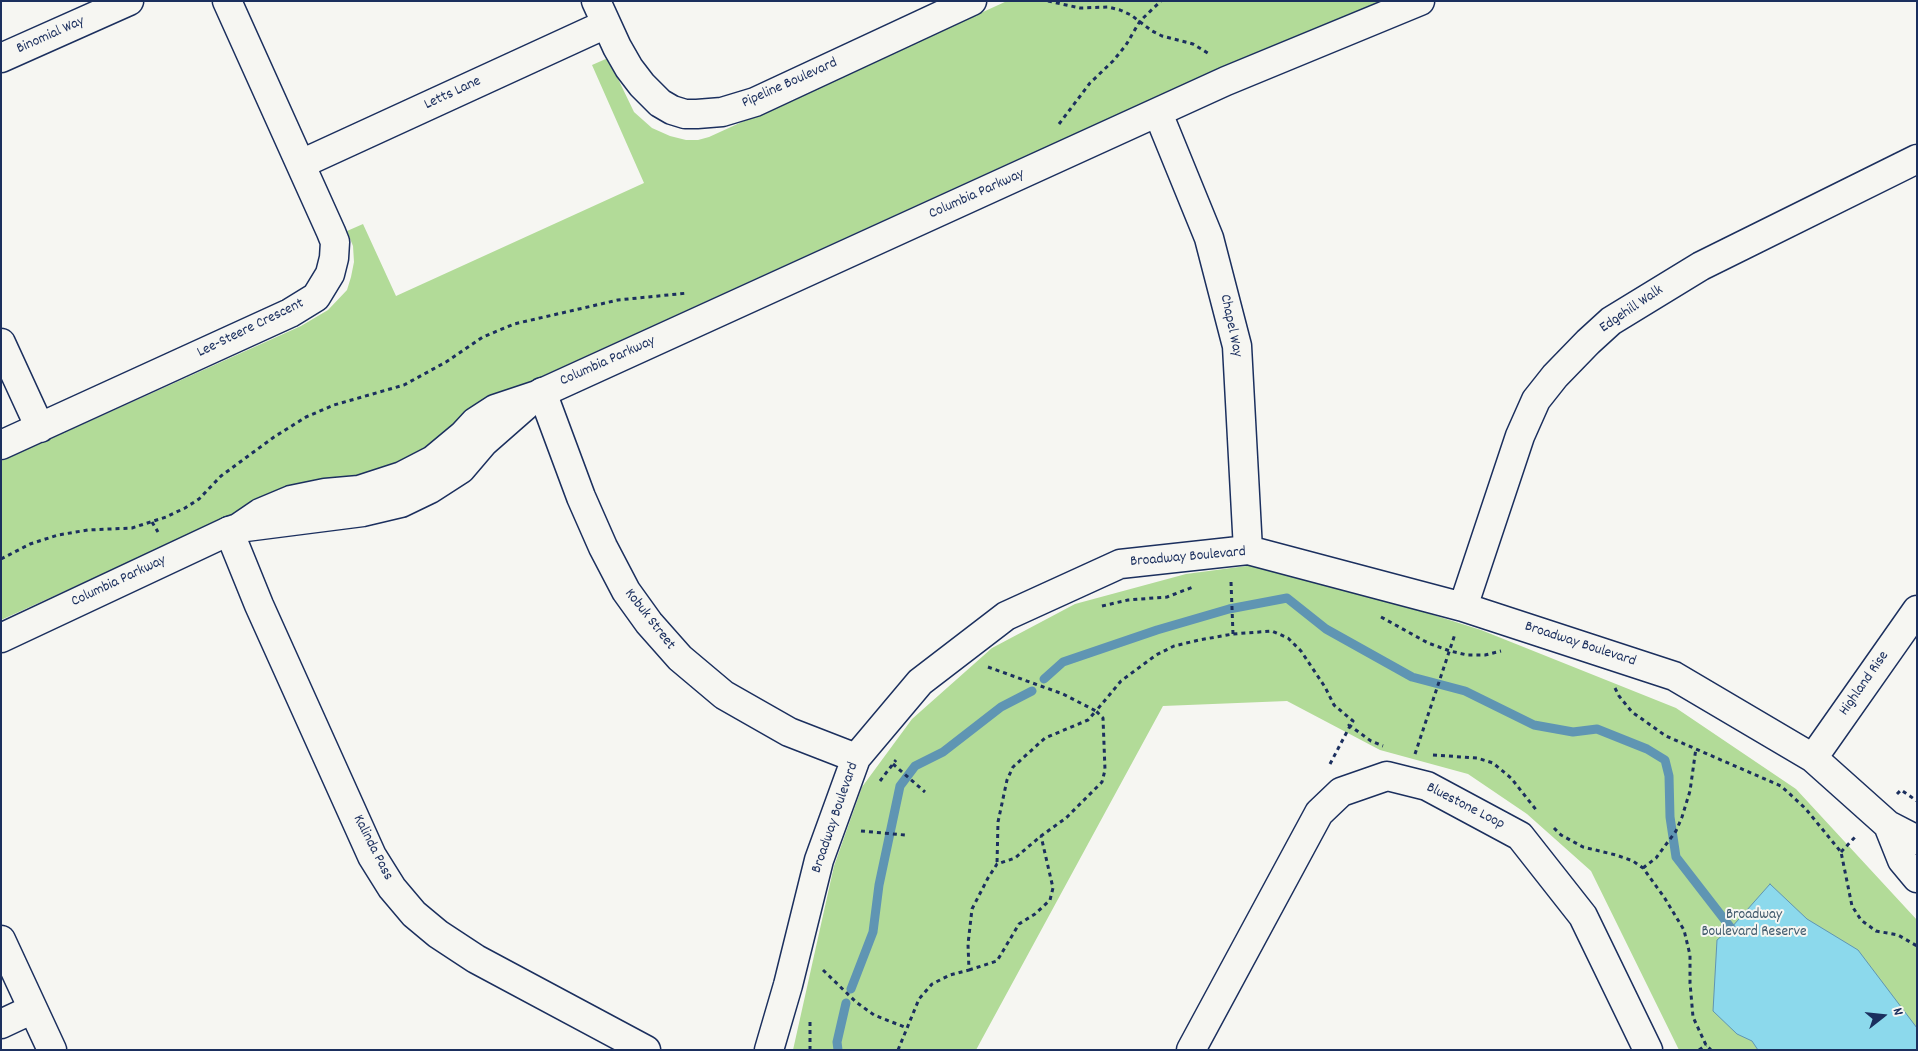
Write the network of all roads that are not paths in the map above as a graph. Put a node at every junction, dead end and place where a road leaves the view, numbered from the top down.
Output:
1 (129, 1) edge
2 (227, 1) edge
3 (1420, 1) edge
4 (955, 4) edge
5 (601, 13) edge
6 (1, 58) edge
7 (1158, 113) junction
8 (1917, 160) edge
9 (301, 164) junction
10 (1, 343) edge
11 (539, 393) junction
12 (40, 428) junction
13 (1, 445) edge
14 (234, 529) junction
15 (1248, 550) junction
16 (1463, 607) junction
17 (1917, 610) edge
18 (1, 638) edge
19 (856, 758) junction
20 (1813, 758) junction
21 (1888, 825) junction
22 (1917, 840) edge
23 (1917, 878) edge
24 (1, 940) edge
25 (33, 1009) junction
26 (1, 1024) edge
27 (52, 1050) edge
28 (646, 1050) edge
29 (769, 1050) edge
30 (1191, 1050) edge
31 (1648, 1050) edge

1 - 6 street, Binomial Way
2 - 9 street, Lee-Steere Crescent
3 - 7 street, Columbia Parkway
4 - 5 street, Pipeline Boulevard
5 - 9 street, Letts Lane
7 - 11 street, Columbia Parkway
7 - 15 street, Chapel Way
8 - 16 street, Edgehill Walk
9 - 12 street, Lee-Steere Crescent
10 - 12 street
11 - 14 street, Columbia Parkway
11 - 19 street, Kobuk Street
12 - 13 street, Lee-Steere Crescent
14 - 18 street, Columbia Parkway
14 - 28 street, Kalinda Pass
15 - 16 street, Broadway Boulevard
15 - 19 street, Broadway Boulevard
16 - 20 street, Broadway Boulevard
17 - 20 street, Highland Rise
19 - 29 street, Broadway Boulevard
20 - 21 street, Broadway Boulevard
21 - 22 street, Broadway Boulevard
21 - 23 street, Broadway Boulevard
24 - 25 street
25 - 26 street
25 - 27 street
30 - 31 street, Bluestone Loop

